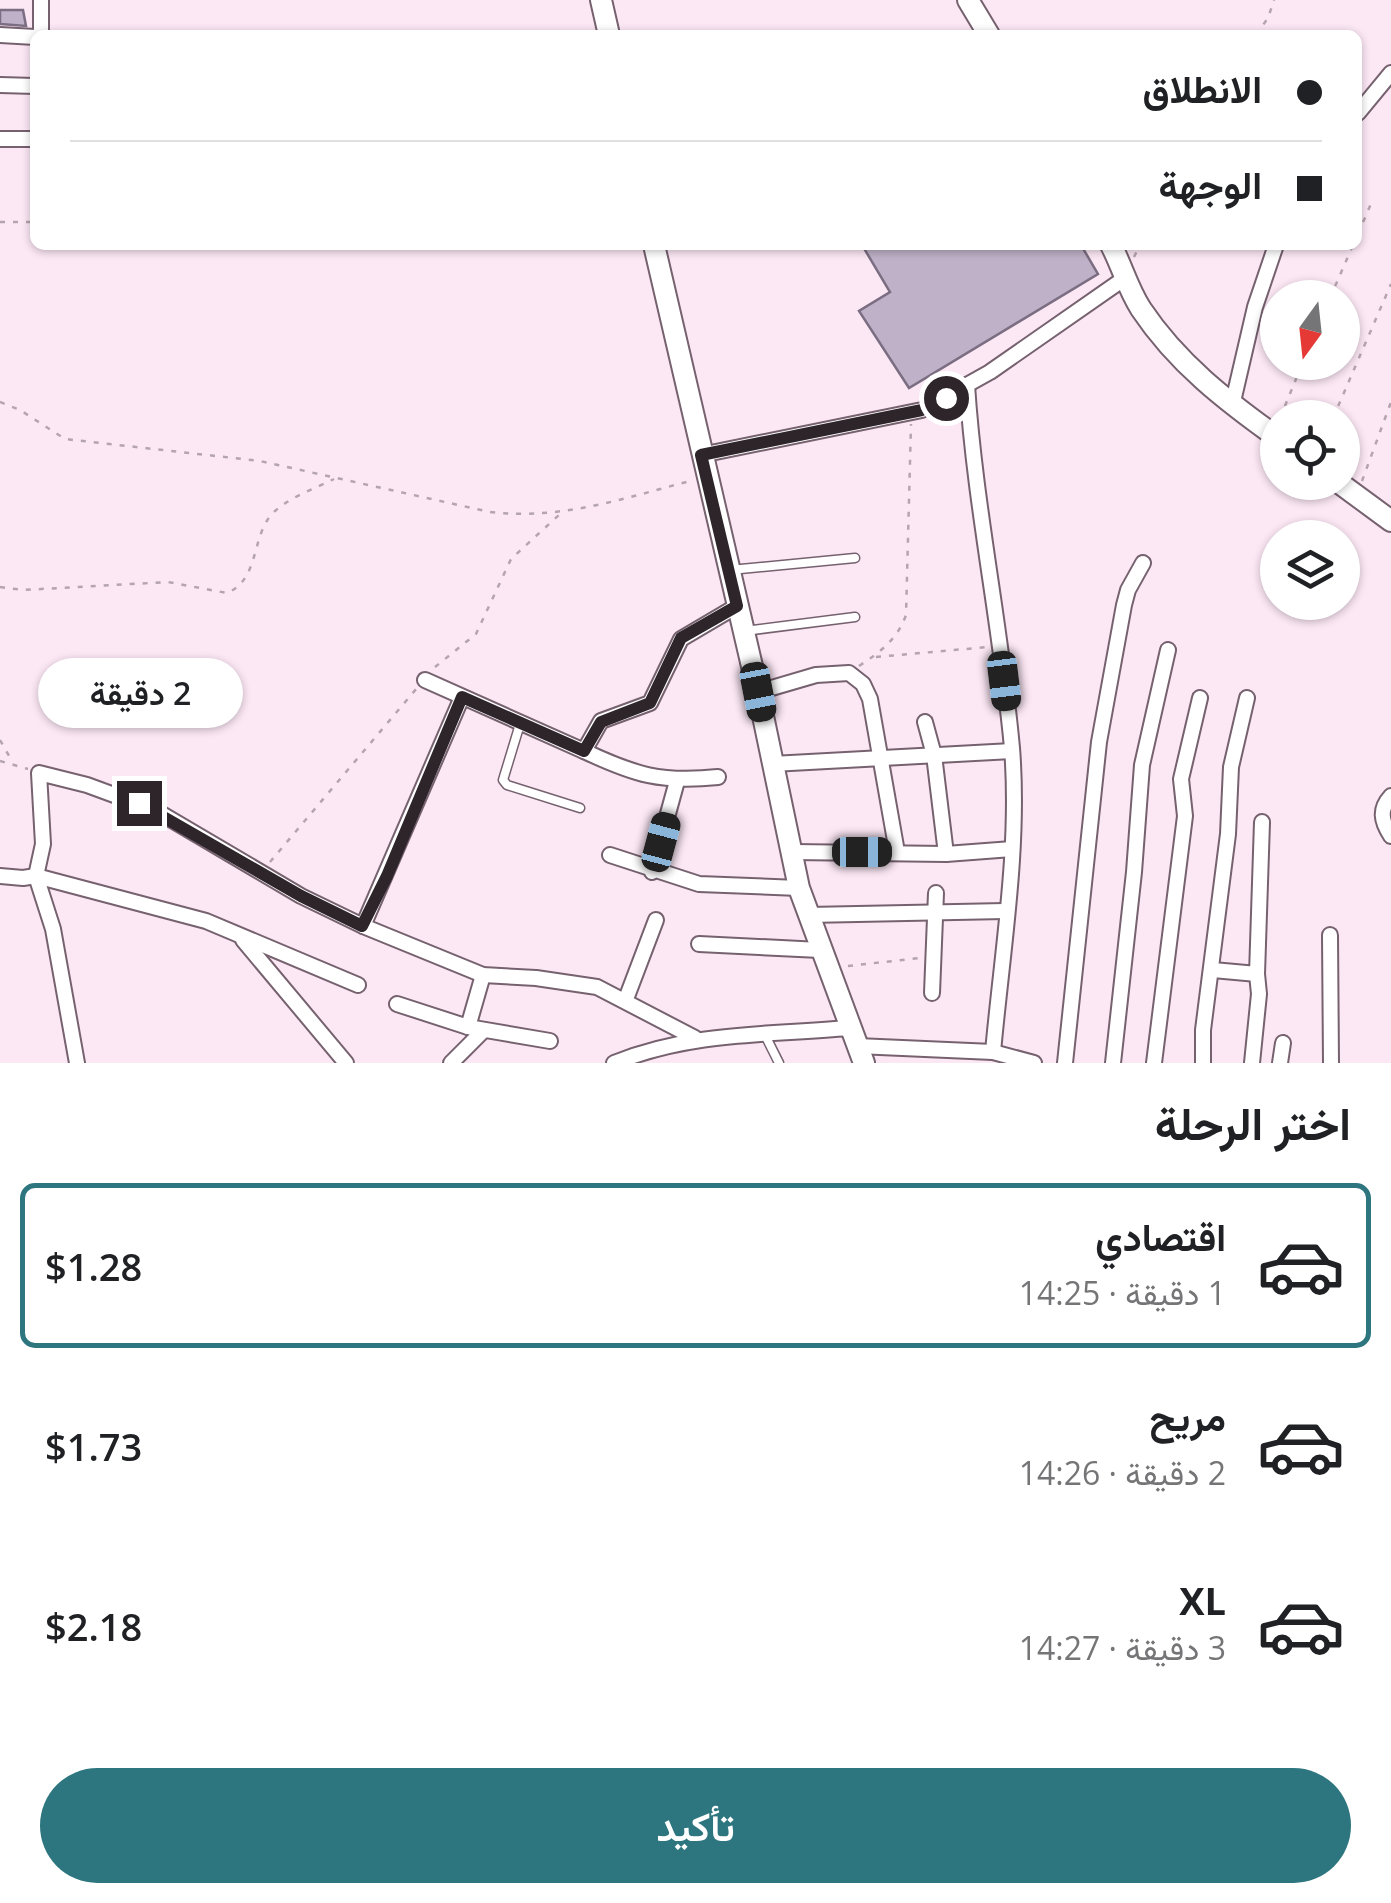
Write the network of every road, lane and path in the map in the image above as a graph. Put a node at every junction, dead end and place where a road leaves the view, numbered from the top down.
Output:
1 (41, 0) edge
2 (601, 0) edge
3 (968, 0) edge
4 (1274, 0) edge
5 (38, 30) edge
6 (608, 30) edge
7 (986, 30) edge
8 (1260, 30) edge
9 (0, 35) edge
10 (30, 36) edge
11 (1391, 72) edge
12 (0, 85) edge
13 (30, 86) edge
14 (1362, 108) edge
15 (0, 139) edge
16 (30, 140) edge
17 (1373, 199) dead end
18 (0, 222) edge
19 (30, 222) edge
20 (1362, 225) edge
21 (655, 250) edge
22 (1113, 250) edge
23 (1274, 250) edge
24 (1351, 250) edge
25 (1125, 278) junction
26 (1338, 280) edge
27 (1391, 284) edge
28 (967, 385) junction
29 (1341, 400) edge
30 (0, 402) edge
31 (1391, 402) edge
32 (1232, 406) junction
33 (911, 413) junction
34 (1260, 425) edge
35 (701, 455) junction
36 (706, 476) junction
37 (335, 478) junction
38 (1360, 489) edge
39 (1360, 499) edge
40 (561, 514) junction
41 (1391, 521) edge
42 (855, 558) dead end
43 (1143, 563) dead end
44 (728, 570) junction
45 (0, 588) edge
46 (737, 606) junction
47 (855, 617) dead end
48 (743, 631) junction
49 (999, 646) junction
50 (1168, 650) dead end
51 (873, 657) junction
52 (849, 673) junction
53 (424, 680) junction
54 (758, 692) junction
55 (462, 697) junction
56 (1200, 698) dead end
57 (1248, 698) dead end
58 (926, 722) dead end
59 (520, 724) junction
60 (0, 740) edge
61 (584, 751) junction
62 (1012, 751) junction
63 (934, 754) junction
64 (881, 760) junction
65 (0, 761) edge
66 (13, 763) junction
67 (772, 764) junction
68 (39, 773) junction
69 (718, 777) dead end
70 (677, 781) junction
71 (1391, 796) edge
72 (580, 808) dead end
73 (1262, 822) dead end
74 (1391, 836) edge
75 (1012, 849) junction
76 (792, 852) junction
77 (897, 852) junction
78 (946, 854) junction
79 (610, 855) dead end
80 (652, 872) junction
81 (261, 873) junction
82 (0, 876) edge
83 (36, 876) junction
84 (799, 888) junction
85 (936, 893) dead end
86 (1006, 911) junction
87 (935, 913) junction
88 (808, 915) junction
89 (656, 920) dead end
90 (362, 926) junction
91 (239, 935) junction
92 (1330, 935) dead end
93 (699, 944) dead end
94 (820, 950) junction
95 (932, 958) junction
96 (1212, 970) junction
97 (828, 971) junction
98 (1257, 974) junction
99 (483, 975) junction
100 (358, 985) dead end
101 (932, 992) dead end
102 (626, 999) junction
103 (397, 1004) dead end
104 (468, 1027) junction
105 (484, 1030) junction
106 (765, 1035) junction
107 (695, 1038) junction
108 (550, 1041) dead end
109 (1283, 1043) dead end
110 (856, 1046) edge
111 (993, 1052) junction
112 (77, 1063) edge
113 (346, 1063) edge
114 (451, 1063) edge
115 (614, 1063) edge
116 (779, 1063) edge
117 (1034, 1063) edge
118 (1065, 1063) edge
119 (1113, 1063) edge
120 (1154, 1063) edge
121 (1203, 1063) edge
122 (1252, 1063) edge
123 (1280, 1063) edge
124 (1331, 1063) edge

1 - 5 street
2 - 6 main road
3 - 7 main road
4 - 8 path
9 - 10 street
11 - 14 street
12 - 13 street
15 - 16 street
17 - 20 path
18 - 19 path
21 - 35 main road
22 - 25 main road
23 - 32 street
24 - 26 path
25 - 28 street
25 - 32 main road
27 - 29 path
28 - 33 street
28 - 49 street
30 - 37 path
31 - 38 path
32 - 34 main road
33 - 35 street
33 - 51 path
35 - 36 main road
36 - 40 path
36 - 44 main road
37 - 40 path
37 - 45 path
39 - 41 main road
40 - 53 path
42 - 44 lane
43 - 118 street
44 - 46 main road
46 - 48 main road
46 - 61 street
47 - 48 lane
48 - 54 main road
49 - 51 path
49 - 62 street
50 - 119 street
51 - 52 path
52 - 54 street
52 - 64 street
53 - 55 street
53 - 81 path
54 - 67 main road
55 - 59 street
55 - 90 street
56 - 120 street
57 - 96 street
58 - 63 street
59 - 61 street
59 - 72 lane
60 - 66 path
61 - 70 street
62 - 63 street
62 - 75 street
63 - 64 street
63 - 78 street
64 - 67 street
64 - 77 street
65 - 66 path
66 - 68 path
67 - 76 main road
68 - 81 street
68 - 83 street
69 - 70 street
70 - 80 street
71 - 74 street
73 - 98 street
75 - 78 street
75 - 86 street
76 - 77 street
76 - 84 main road
77 - 78 street
79 - 80 street
80 - 84 street
81 - 90 street
82 - 83 street
83 - 91 street
83 - 112 street
84 - 88 main road
85 - 87 street
86 - 87 street
86 - 111 street
87 - 88 street
87 - 95 street
88 - 94 main road
89 - 102 street
90 - 99 street
91 - 100 street
91 - 113 street
92 - 124 street
93 - 94 street
94 - 97 main road
95 - 97 path
95 - 101 street
96 - 98 street
96 - 121 street
97 - 110 main road
98 - 122 street
99 - 102 street
99 - 104 street
102 - 107 street
103 - 104 street
104 - 105 street
105 - 108 street
105 - 114 street
106 - 107 street
106 - 110 street
106 - 116 lane
107 - 115 street
109 - 123 street
110 - 111 street
111 - 117 street

